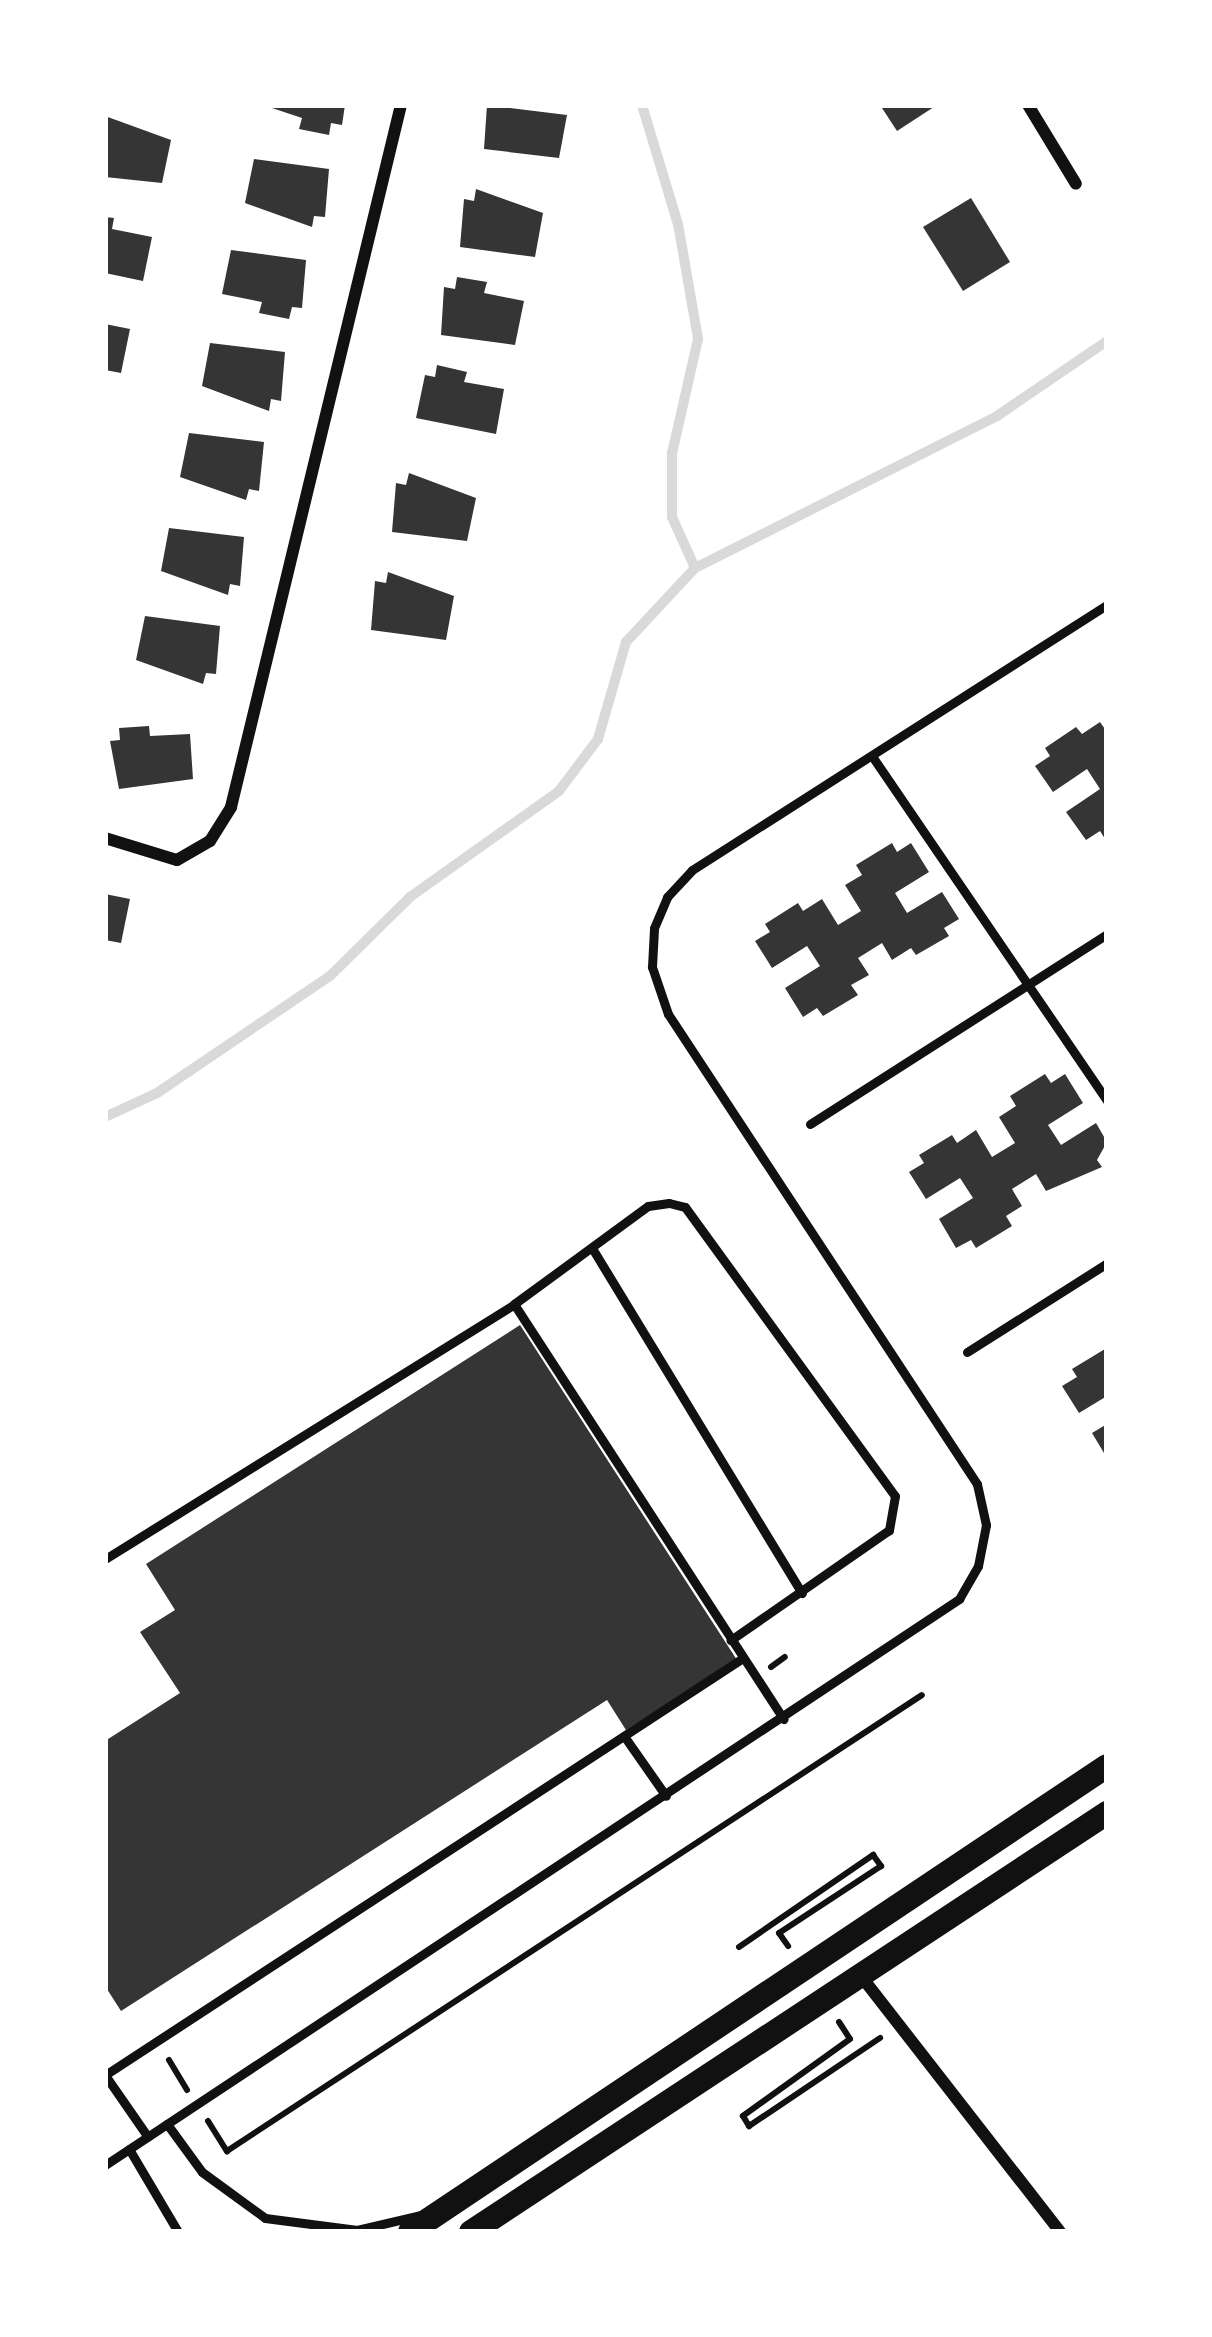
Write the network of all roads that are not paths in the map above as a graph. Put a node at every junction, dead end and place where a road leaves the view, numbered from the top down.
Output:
1 (401, 105) edge
2 (1028, 105) edge
3 (1076, 184) dead end
4 (1107, 605) edge
5 (874, 759) junction
6 (105, 838) edge
7 (1107, 934) edge
8 (1028, 986) junction
9 (1107, 1100) edge
10 (810, 1124) dead end
11 (592, 1248) junction
12 (1107, 1263) edge
13 (514, 1304) junction
14 (967, 1352) dead end
15 (105, 1559) edge
16 (802, 1593) junction
17 (731, 1640) junction
18 (743, 1658) junction
19 (783, 1719) junction
20 (623, 1736) junction
21 (1107, 1766) edge
22 (666, 1796) junction
23 (1107, 1813) edge
24 (861, 1976) junction
25 (105, 2075) edge
26 (167, 2124) junction
27 (148, 2137) junction
28 (129, 2150) junction
29 (105, 2165) edge
30 (443, 2210) junction
31 (178, 2232) edge
32 (410, 2232) edge
33 (471, 2232) edge
34 (1060, 2232) edge

1 - 6 street
2 - 3 street
4 - 5 lane
5 - 8 lane
5 - 19 lane
7 - 8 lane
8 - 9 lane
8 - 10 lane
11 - 13 lane
11 - 16 lane
11 - 16 lane
12 - 14 lane
13 - 15 lane
13 - 17 lane
16 - 17 lane
17 - 18 lane
18 - 19 lane
18 - 20 lane
19 - 22 lane
20 - 22 lane
20 - 25 lane
21 - 30 main road
22 - 26 lane
23 - 24 main road
24 - 33 main road
24 - 34 street
25 - 27 lane
26 - 27 lane
26 - 30 lane
27 - 28 lane
28 - 29 lane
28 - 31 lane
30 - 32 main road

